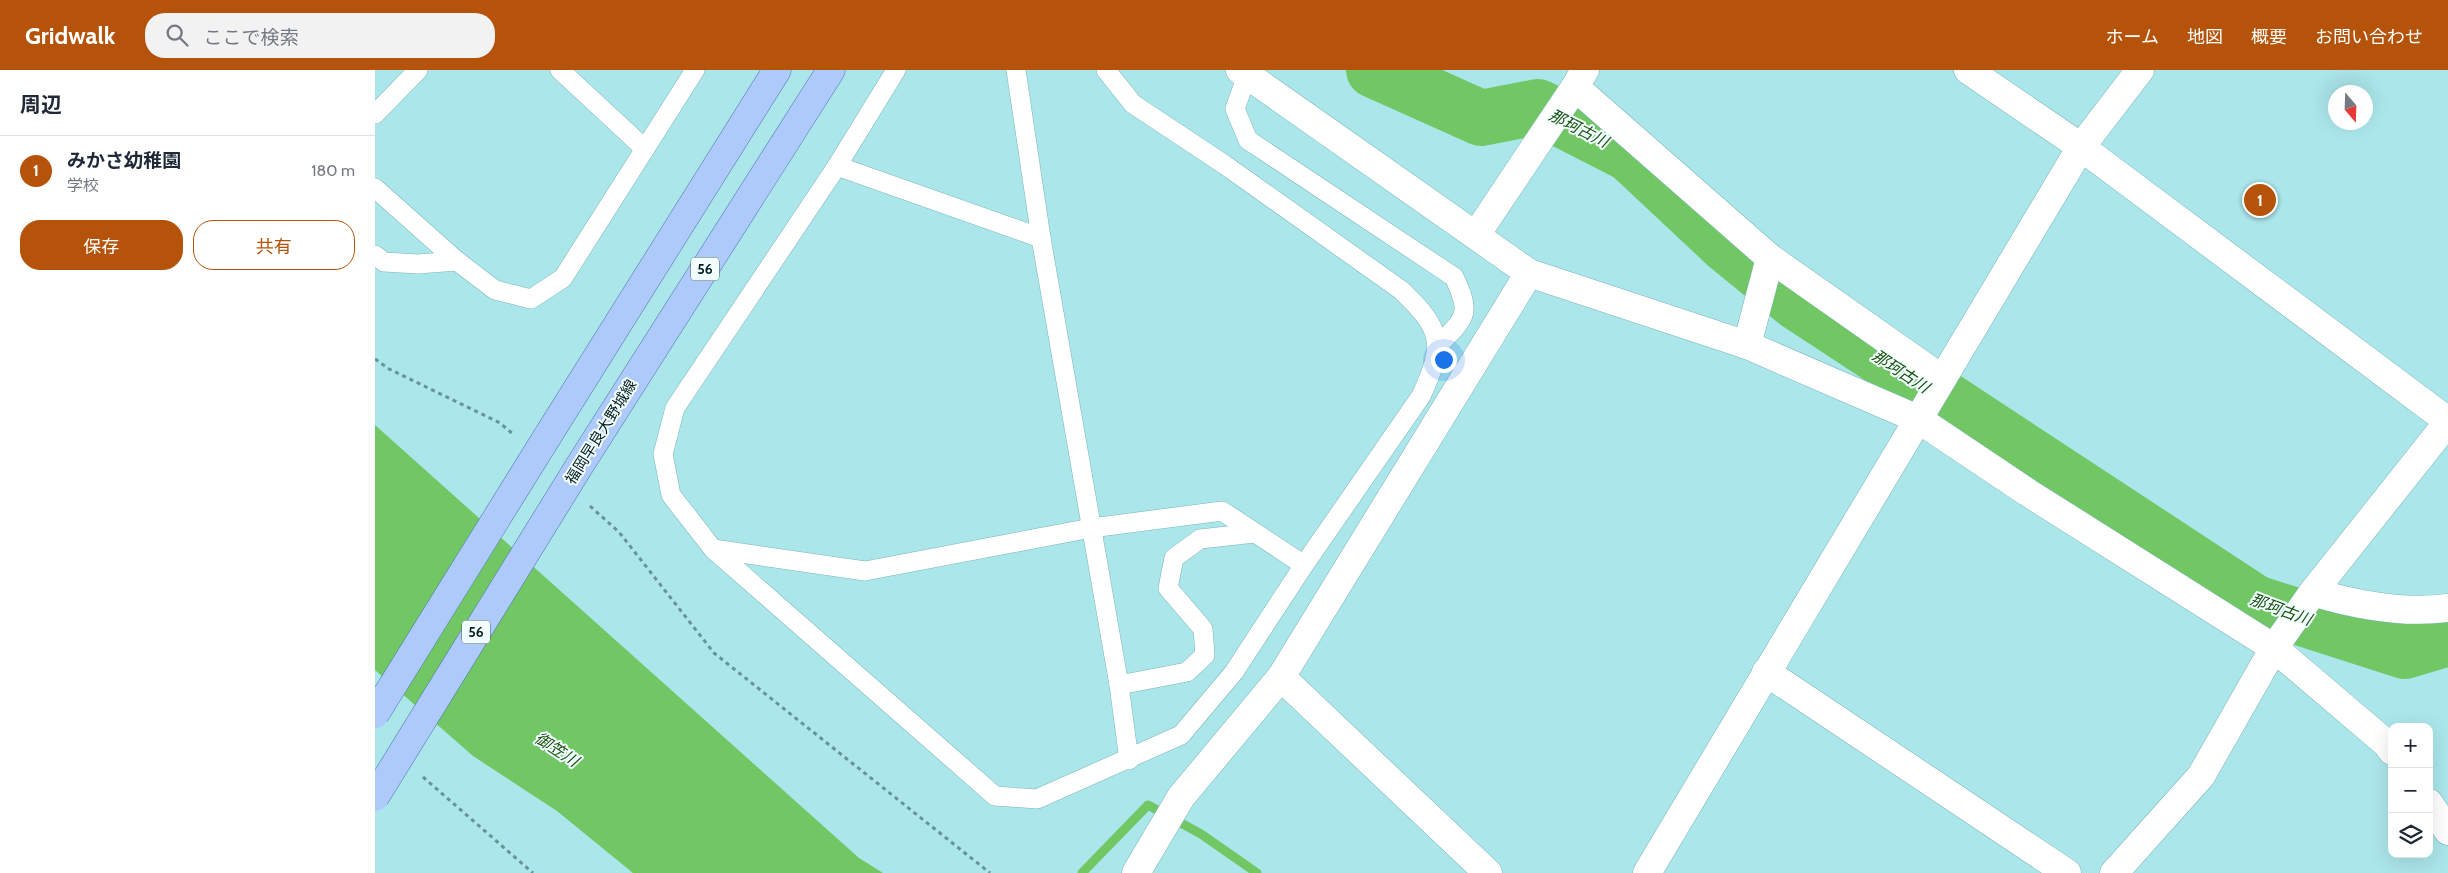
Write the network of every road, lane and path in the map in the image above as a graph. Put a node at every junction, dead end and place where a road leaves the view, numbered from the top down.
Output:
1 (418, 70) edge
2 (560, 70) edge
3 (695, 70) edge
4 (777, 70) edge
5 (831, 70) edge
6 (896, 70) edge
7 (1016, 70) edge
8 (1106, 70) edge
9 (1968, 70) edge
10 (2140, 70) edge
11 (1244, 73) edge
12 (1580, 79) edge
13 (375, 114) edge
14 (2081, 147) junction
15 (644, 148) junction
16 (837, 166) junction
17 (375, 188) edge
18 (1476, 235) junction
19 (1041, 238) junction
20 (375, 255) edge
21 (1770, 258) junction
22 (457, 262) junction
23 (1529, 273) junction
24 (1747, 344) junction
25 (1437, 347) junction
26 (375, 359) edge
27 (1941, 378) junction
28 (1918, 418) junction
29 (2448, 421) edge
30 (521, 442) dead end
31 (584, 500) dead end
32 (1091, 528) junction
33 (1255, 533) junction
34 (713, 549) junction
35 (1304, 564) junction
36 (2313, 592) junction
37 (2448, 608) edge
38 (2274, 648) junction
39 (1766, 672) junction
40 (1281, 677) junction
41 (1119, 686) junction
42 (375, 714) edge
43 (2388, 745) edge
44 (1129, 760) junction
45 (420, 775) dead end
46 (375, 797) edge
47 (2433, 810) edge
48 (2448, 831) edge
49 (533, 873) edge
50 (990, 873) edge
51 (1135, 873) edge
52 (1489, 873) edge
53 (1647, 873) edge
54 (2067, 873) edge
55 (2113, 873) edge

1 - 13 lane
2 - 15 lane
3 - 15 lane
4 - 42 main road, bridge
5 - 46 main road, 福岡早良大野城線 / 56, bridge
6 - 16 lane
7 - 19 lane
8 - 25 lane
9 - 14 street
10 - 14 street
11 - 18 street
11 - 25 lane
12 - 18 street
12 - 21 street
14 - 27 street
14 - 29 street
15 - 22 lane
16 - 19 lane
16 - 34 lane
17 - 22 lane
18 - 23 street
19 - 32 lane
20 - 22 lane
21 - 24 street
21 - 27 street
23 - 24 street
23 - 40 street
24 - 28 street
25 - 35 lane
26 - 30 path
27 - 28 street
28 - 38 street
28 - 39 street
29 - 36 street
31 - 50 path
32 - 33 lane
32 - 34 lane
32 - 41 lane
33 - 35 lane
33 - 41 lane
34 - 44 lane
35 - 44 lane
36 - 37 street
36 - 38 street
38 - 43 street
38 - 55 street
39 - 53 street
39 - 54 street
40 - 51 street
40 - 52 street
41 - 44 lane
45 - 49 path
47 - 48 street

